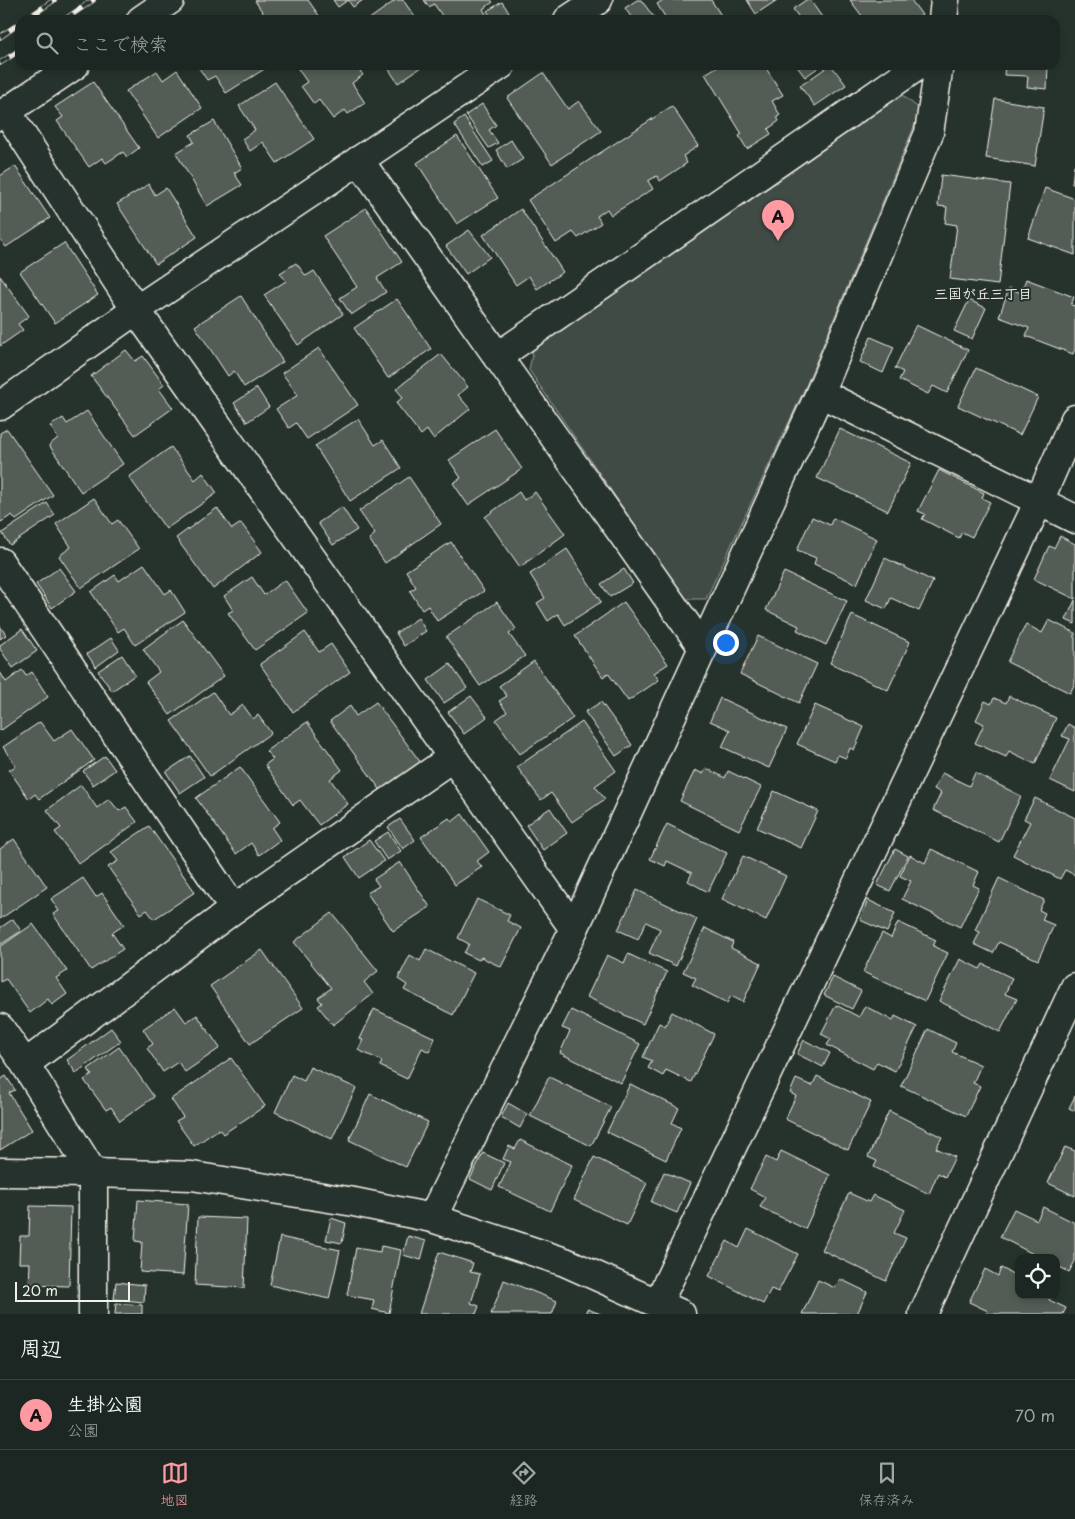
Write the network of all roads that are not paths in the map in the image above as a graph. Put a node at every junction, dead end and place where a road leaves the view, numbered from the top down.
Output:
1 (170, 0) edge
2 (598, 0) edge
3 (945, 0) edge
4 (148, 15) edge
5 (576, 15) edge
6 (944, 15) edge
7 (68, 70) edge
8 (494, 70) edge
9 (912, 70) edge
10 (938, 70) edge
11 (3, 114) edge
12 (359, 160) junction
13 (136, 310) junction
14 (498, 357) junction
15 (820, 394) junction
16 (0, 406) edge
17 (1075, 419) edge
18 (1040, 501) junction
19 (1075, 519) edge
20 (0, 562) edge
21 (702, 648) junction
22 (453, 757) junction
23 (234, 909) junction
24 (574, 929) junction
25 (1075, 987) edge
26 (0, 1028) edge
27 (26, 1064) junction
28 (0, 1172) edge
29 (93, 1173) junction
30 (432, 1218) junction
31 (669, 1309) edge
32 (93, 1314) edge
33 (923, 1314) edge

1 - 4 street
2 - 5 street
3 - 6 street
7 - 11 street
8 - 12 street
9 - 14 street
10 - 15 street
11 - 13 street
12 - 13 street
12 - 14 street
13 - 16 street
13 - 22 street
14 - 21 street
15 - 18 street
15 - 21 street
17 - 18 street
18 - 19 street
18 - 31 street
20 - 23 street
21 - 24 street
22 - 23 street
22 - 24 street
23 - 27 street
24 - 30 street
25 - 33 street
26 - 27 street
27 - 29 street
28 - 29 street
29 - 30 street
29 - 32 street
30 - 31 street

